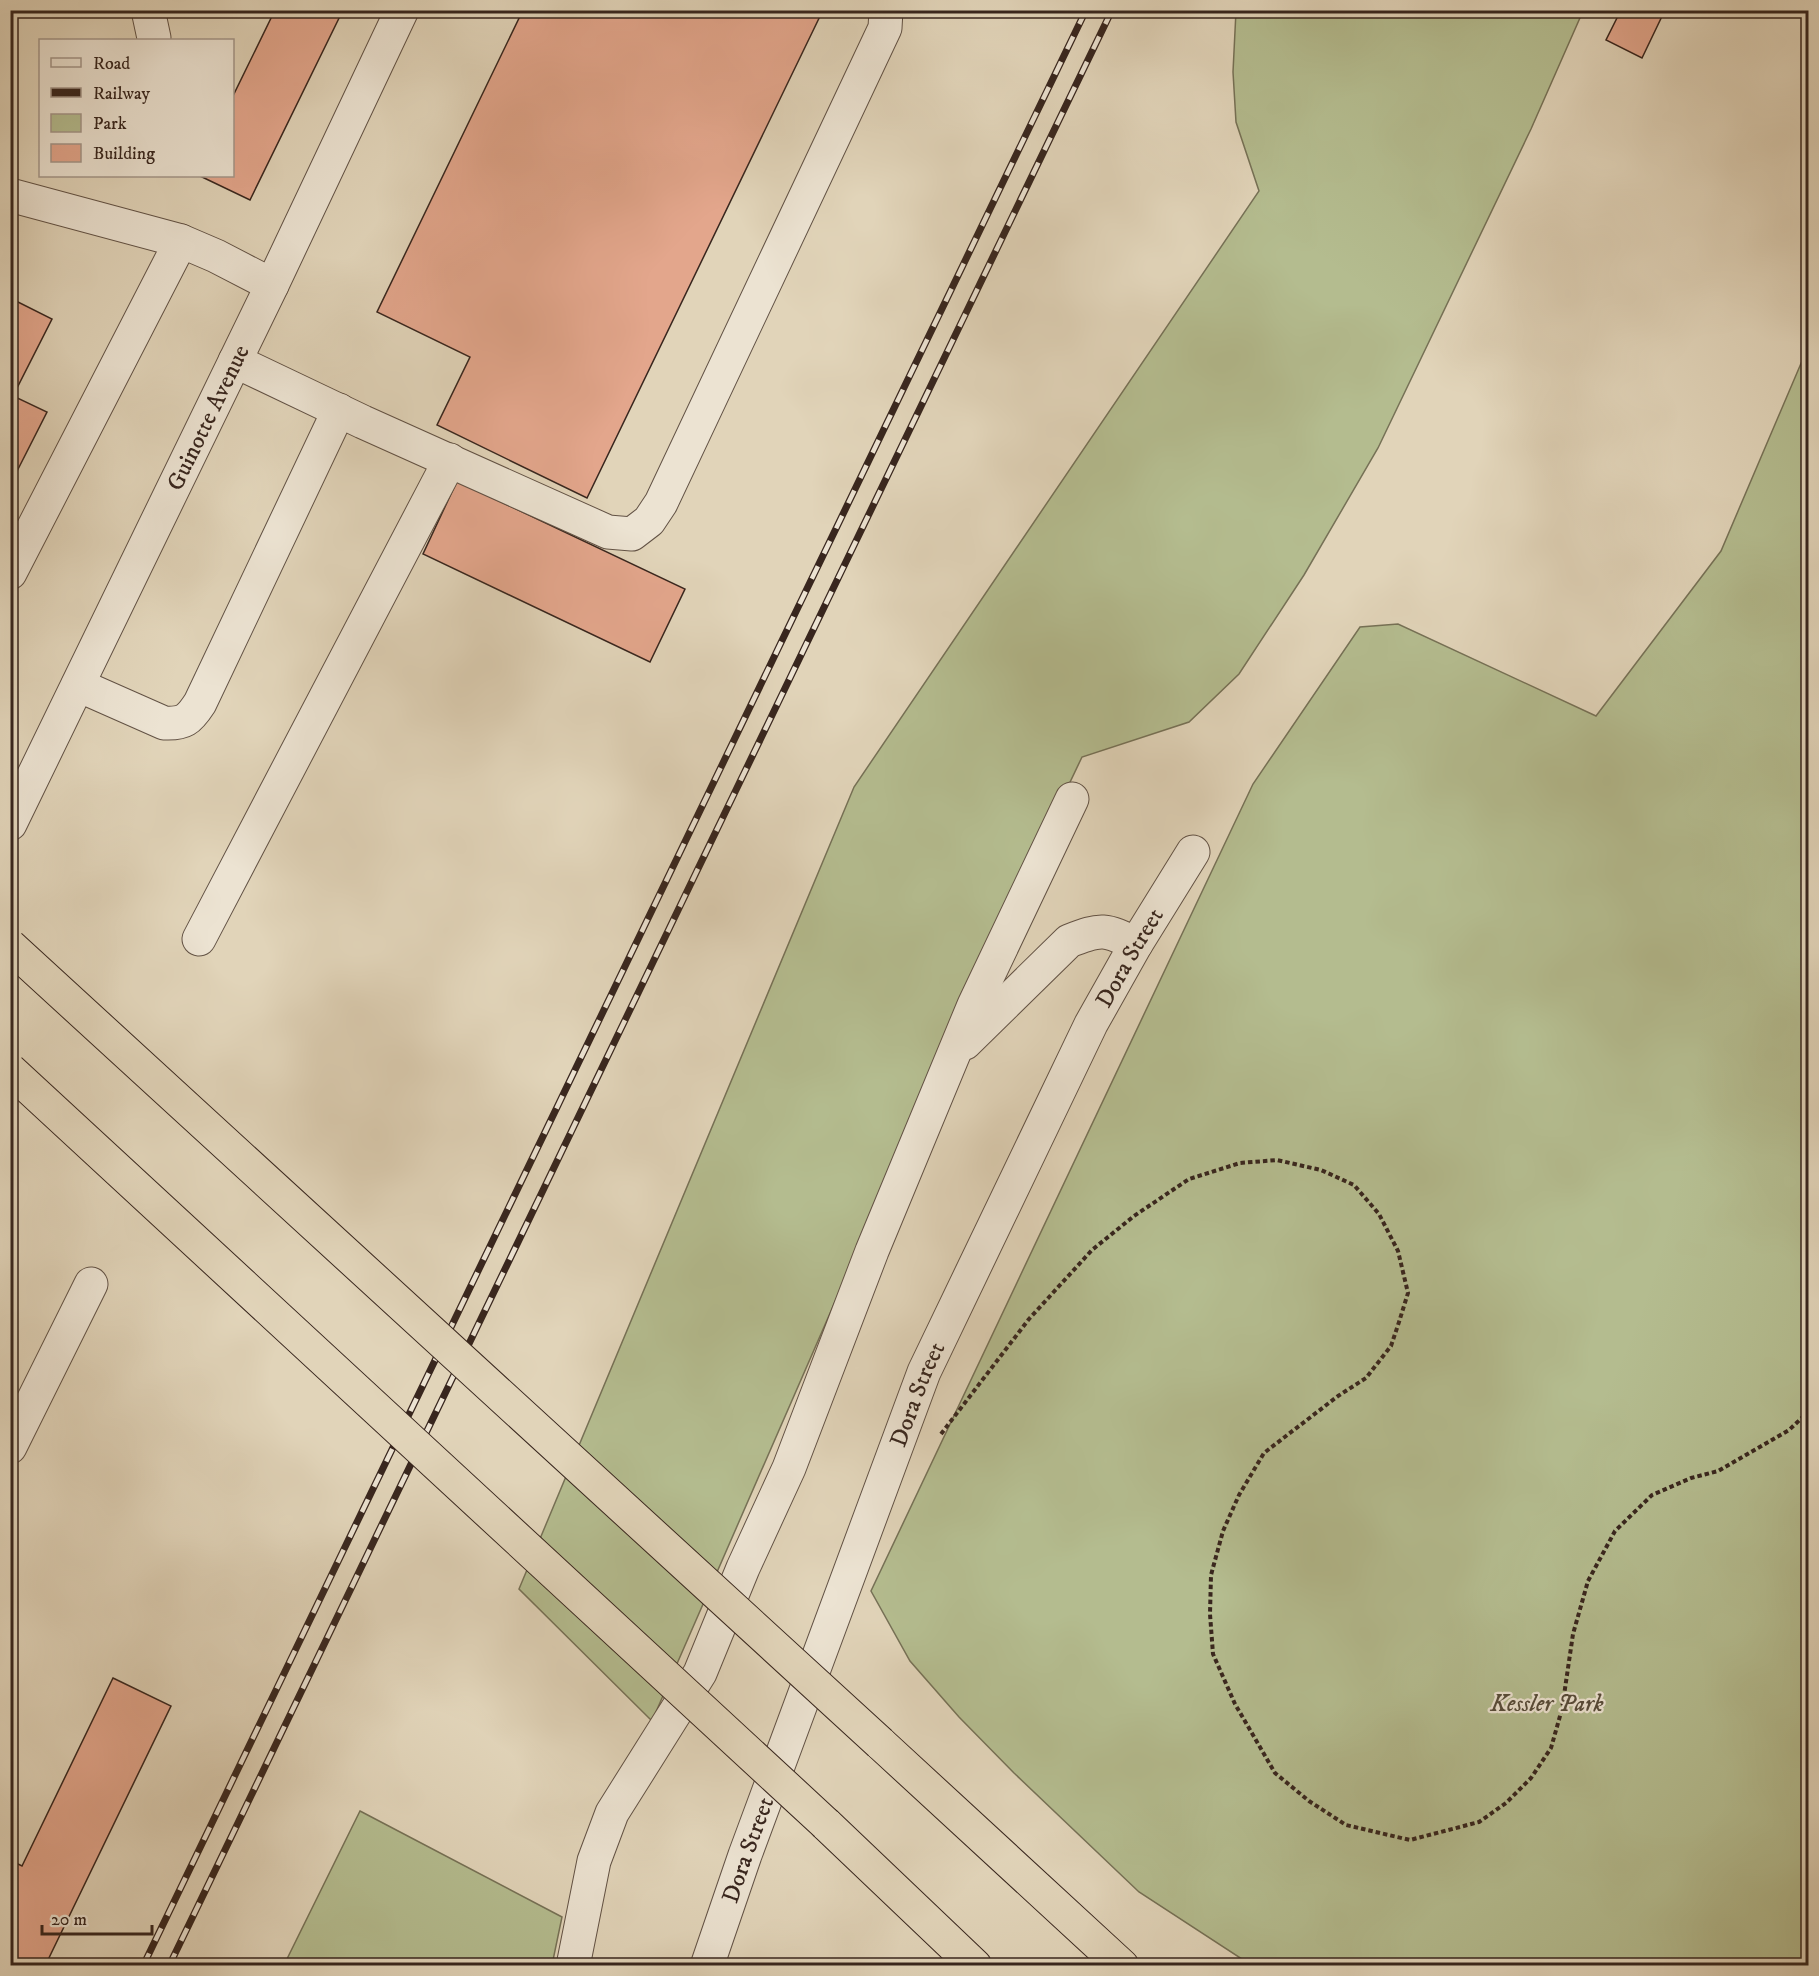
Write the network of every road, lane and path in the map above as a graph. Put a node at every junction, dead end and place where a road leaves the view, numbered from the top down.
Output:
1 (402, 10) edge
2 (886, 10) edge
3 (10, 195) edge
4 (180, 241) junction
5 (272, 285) junction
6 (235, 361) junction
7 (339, 410) junction
8 (450, 460) junction
9 (10, 573) edge
10 (78, 686) junction
11 (1072, 799) dead end
12 (10, 824) edge
13 (1193, 852) dead end
14 (199, 939) dead end
15 (1136, 944) junction
16 (10, 946) edge
17 (955, 1053) junction
18 (10, 1070) edge
19 (91, 1284) dead end
20 (1809, 1412) edge
21 (938, 1438) dead end
22 (10, 1447) edge
23 (573, 1965) edge
24 (707, 1965) edge
25 (975, 1965) edge
26 (1122, 1965) edge

1 - 5 street, Guinotte Avenue
2 - 8 street
3 - 4 street
4 - 5 street
4 - 9 street
5 - 6 street, Guinotte Avenue
6 - 7 street
6 - 10 street, Guinotte Avenue
7 - 8 street
7 - 10 street
8 - 14 street
10 - 12 street, Guinotte Avenue
11 - 17 street
13 - 15 street, Dora Street
15 - 17 street
15 - 24 street, Dora Street
16 - 26 highway, bridge
17 - 23 street
18 - 25 highway, bridge
19 - 22 street
20 - 21 path

